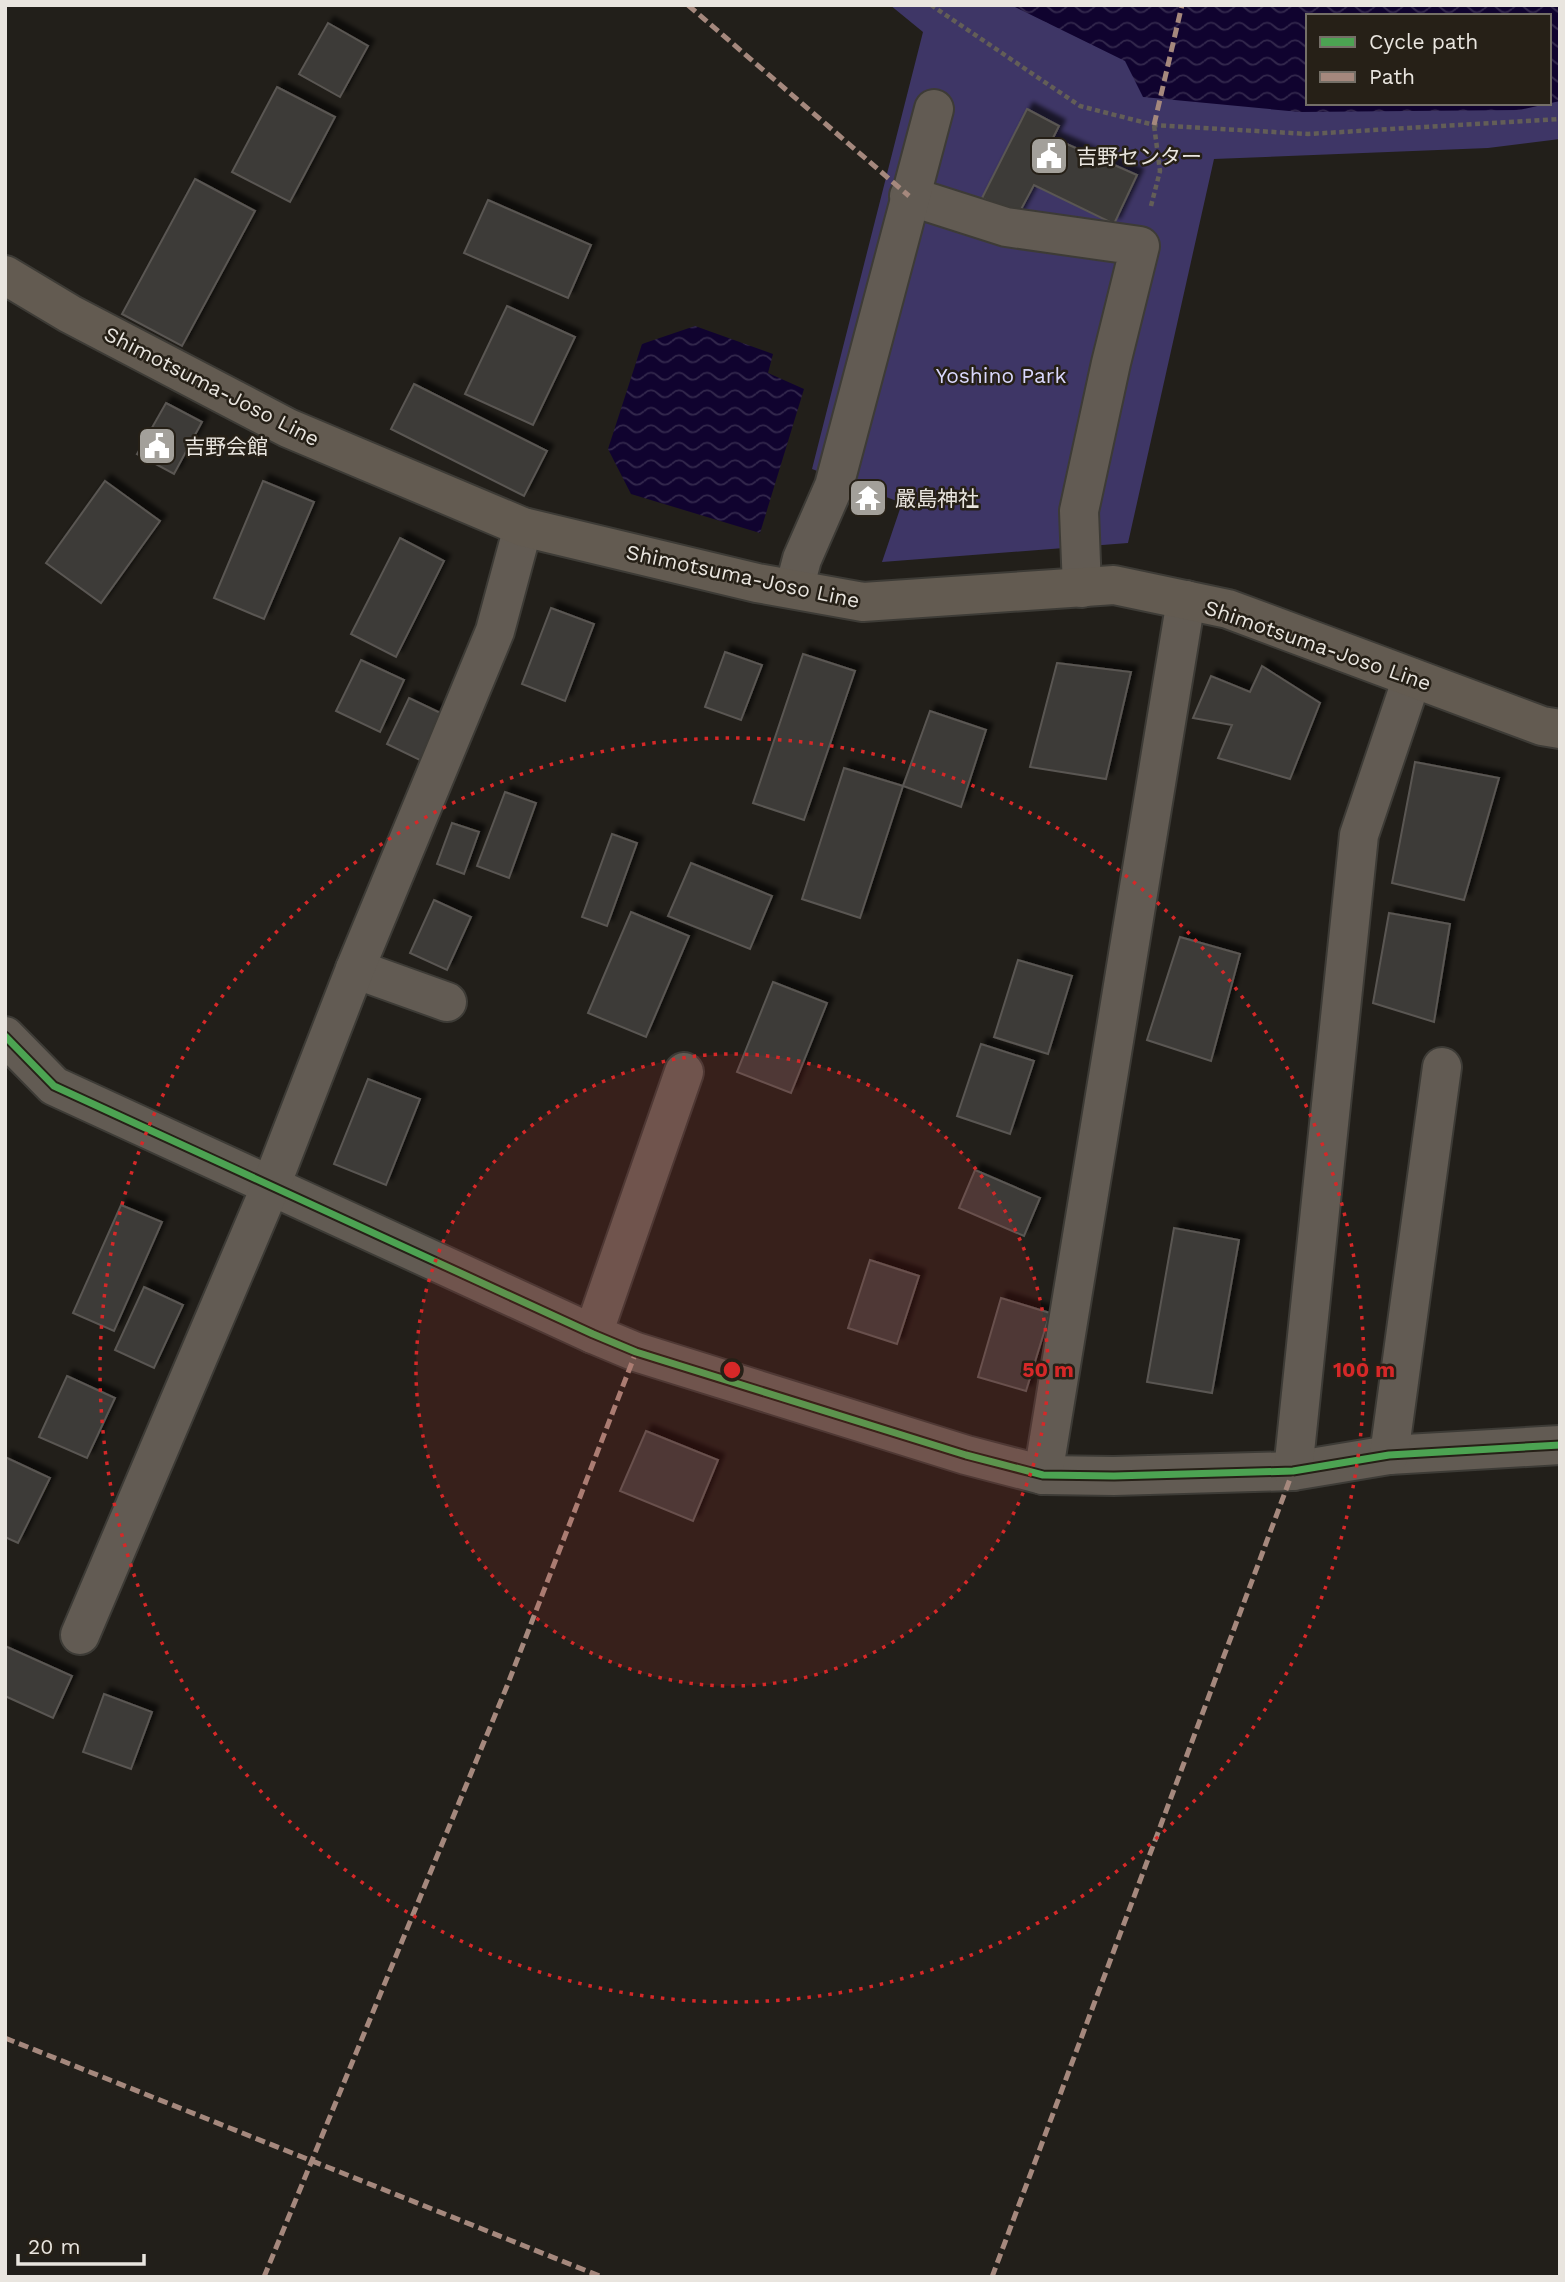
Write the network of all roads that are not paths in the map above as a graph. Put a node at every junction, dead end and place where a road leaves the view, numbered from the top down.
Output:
1 (934, 109) dead end
2 (909, 196) junction
3 (5, 275) edge
4 (523, 527) junction
5 (1082, 587) junction
6 (794, 589) junction
7 (1186, 600) junction
8 (1412, 678) junction
9 (1560, 729) edge
10 (355, 969) junction
11 (447, 1002) dead end
12 (5, 1036) edge
13 (1442, 1067) dead end
14 (684, 1072) dead end
15 (270, 1188) junction
16 (593, 1334) junction
17 (1560, 1445) edge
18 (1389, 1455) junction
19 (1293, 1471) junction
20 (1043, 1475) junction
21 (80, 1635) dead end

1 - 2 street
2 - 5 street
2 - 6 street
3 - 4 main road, Shimotsuma-Joso Line
4 - 6 main road, Shimotsuma-Joso Line
4 - 10 street
5 - 6 main road, Shimotsuma-Joso Line
5 - 7 main road, Shimotsuma-Joso Line
7 - 8 main road, Shimotsuma-Joso Line
7 - 20 street
8 - 9 main road, Shimotsuma-Joso Line
8 - 19 street
10 - 11 street
10 - 15 street
12 - 15 street
13 - 18 street
14 - 16 street
15 - 16 street
15 - 21 street
16 - 20 street
17 - 18 street
18 - 19 street
19 - 20 street

